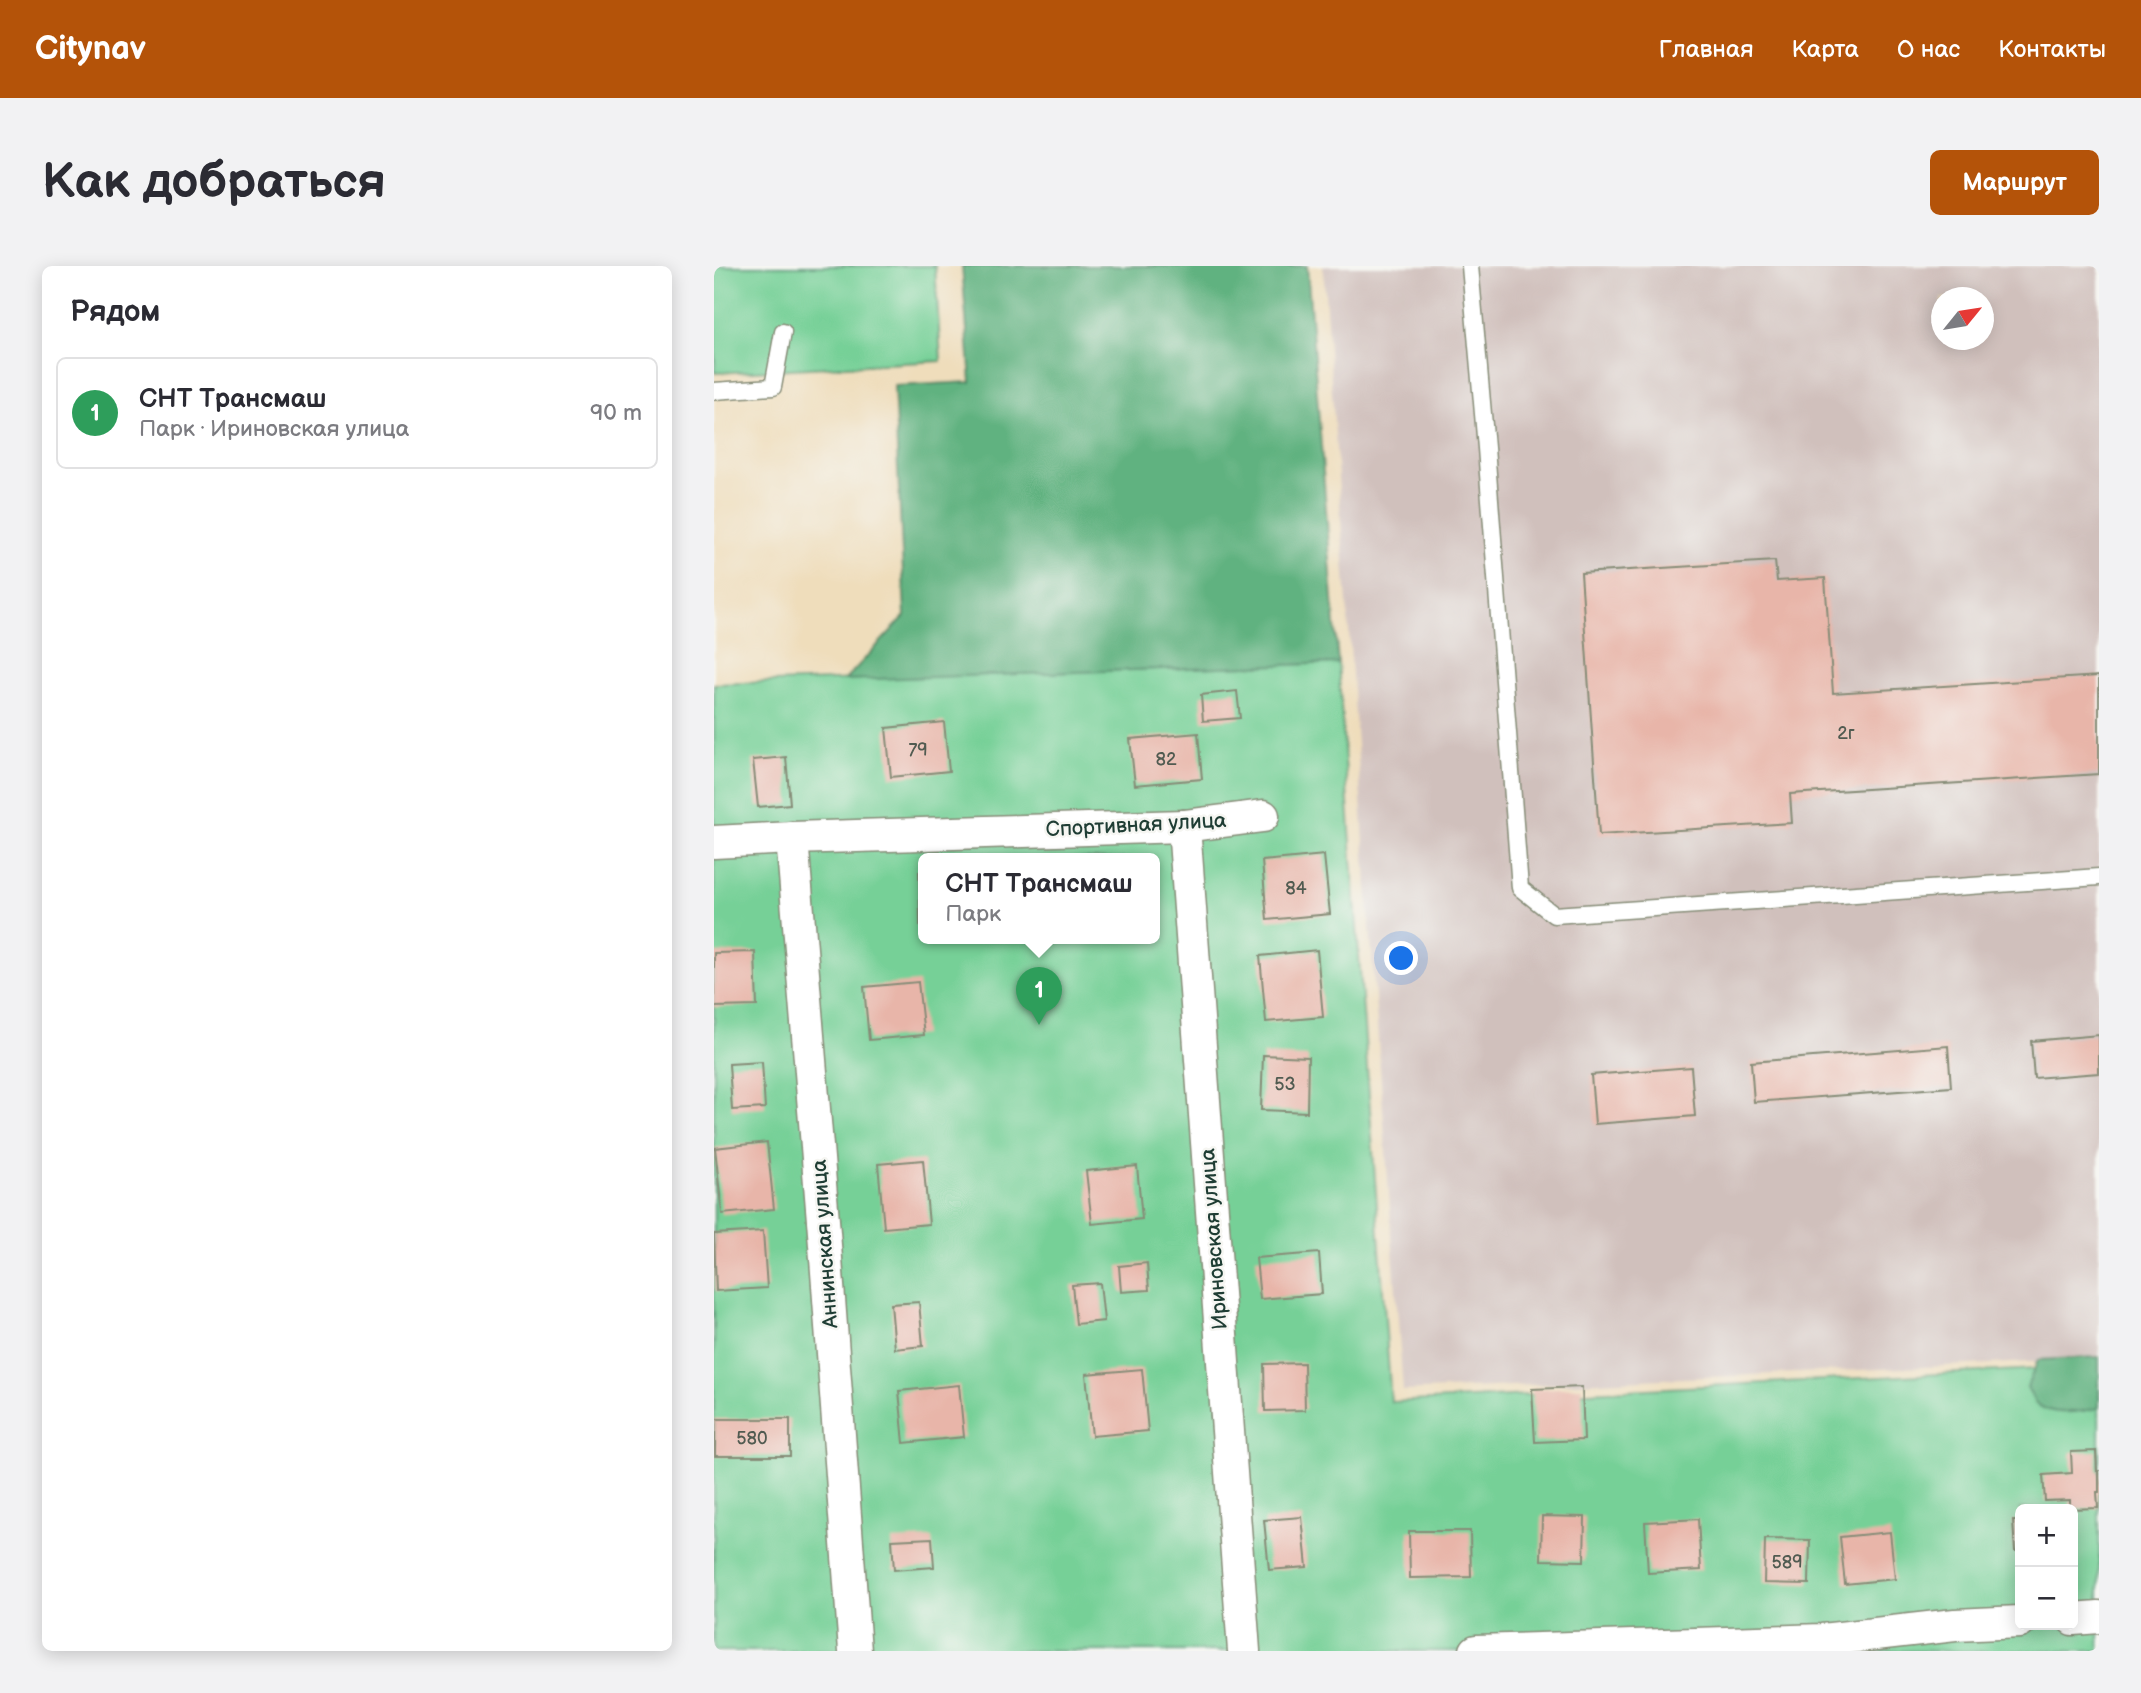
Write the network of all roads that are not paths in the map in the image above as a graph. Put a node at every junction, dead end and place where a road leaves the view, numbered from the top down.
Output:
1 (1470, 266) edge
2 (783, 332) dead end
3 (714, 391) edge
4 (1263, 816) dead end
5 (1184, 827) junction
6 (792, 838) junction
7 (714, 842) edge
8 (2099, 877) edge
9 (2099, 1618) edge
10 (2078, 1619) edge
11 (2015, 1622) edge
12 (855, 1651) edge
13 (1244, 1651) edge
14 (1476, 1651) edge

1 - 8 lane
2 - 3 lane
4 - 5 street, Спортивная улица
5 - 6 street, Спортивная улица
5 - 13 street, Ириновская улица
6 - 7 street, Спортивная улица
6 - 12 street, Аннинская улица
9 - 10 street
11 - 14 street

